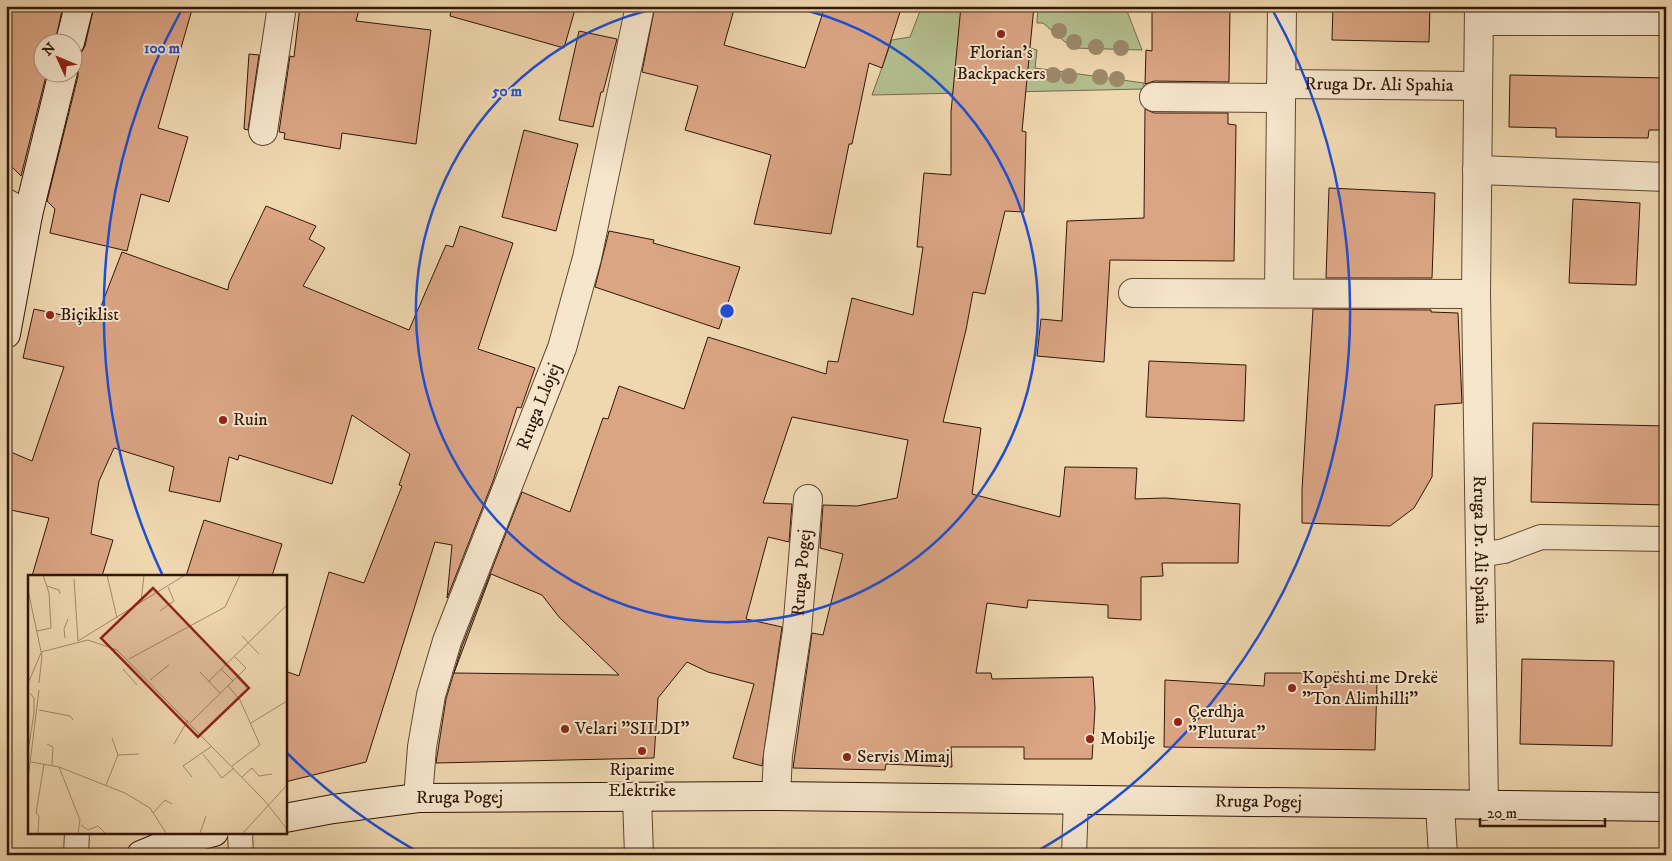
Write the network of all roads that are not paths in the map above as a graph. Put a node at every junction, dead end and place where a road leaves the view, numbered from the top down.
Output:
1 (79, 6) edge
2 (282, 6) edge
3 (640, 6) edge
4 (1282, 6) edge
5 (1479, 14) edge
6 (1666, 22) edge
7 (72, 32) edge
8 (60, 82) edge
9 (1477, 86) junction
10 (1281, 91) junction
11 (1154, 97) dead end
12 (263, 131) dead end
13 (1477, 170) junction
14 (1666, 177) edge
15 (17, 209) edge
16 (1133, 292) dead end
17 (1279, 293) junction
18 (1476, 294) junction
19 (6, 334) edge
20 (808, 499) dead end
21 (1666, 539) edge
22 (1480, 555) junction
23 (776, 796) junction
24 (637, 797) junction
25 (418, 798) junction
26 (1076, 800) junction
27 (1440, 804) junction
28 (1484, 806) junction
29 (1666, 807) edge
30 (286, 818) edge
31 (77, 834) edge
32 (206, 834) edge
33 (240, 834) edge
34 (76, 855) edge
35 (142, 855) edge
36 (241, 855) edge
37 (639, 855) edge
38 (1074, 855) edge
39 (1443, 855) edge

1 - 7 street
2 - 12 street
3 - 25 street, Rruga Llojej
4 - 10 street, Rruga Dr. Ali Spahia
5 - 6 street, Rruga Dr. Ali Spahia
5 - 9 street, Rruga Dr. Ali Spahia
8 - 15 street
9 - 10 street, Rruga Dr. Ali Spahia
9 - 13 street, Rruga Dr. Ali Spahia
10 - 11 street, Rruga Dr. Ali Spahia
10 - 17 street, Rruga Dr. Ali Spahia
13 - 14 street
13 - 18 street, Rruga Dr. Ali Spahia
15 - 19 street
16 - 17 street
17 - 18 street
18 - 22 street, Rruga Dr. Ali Spahia
20 - 23 street, Rruga Pogej
21 - 22 lane
22 - 28 street, Rruga Dr. Ali Spahia
23 - 24 street, Rruga Pogej
23 - 26 street, Rruga Pogej
24 - 25 street, Rruga Pogej
24 - 37 street
25 - 30 street, Rruga Pogej
26 - 27 street, Rruga Pogej
26 - 38 lane
27 - 28 street, Rruga Pogej
27 - 39 street
28 - 29 street, Rruga Pogej
31 - 34 lane
32 - 35 street
33 - 36 lane

